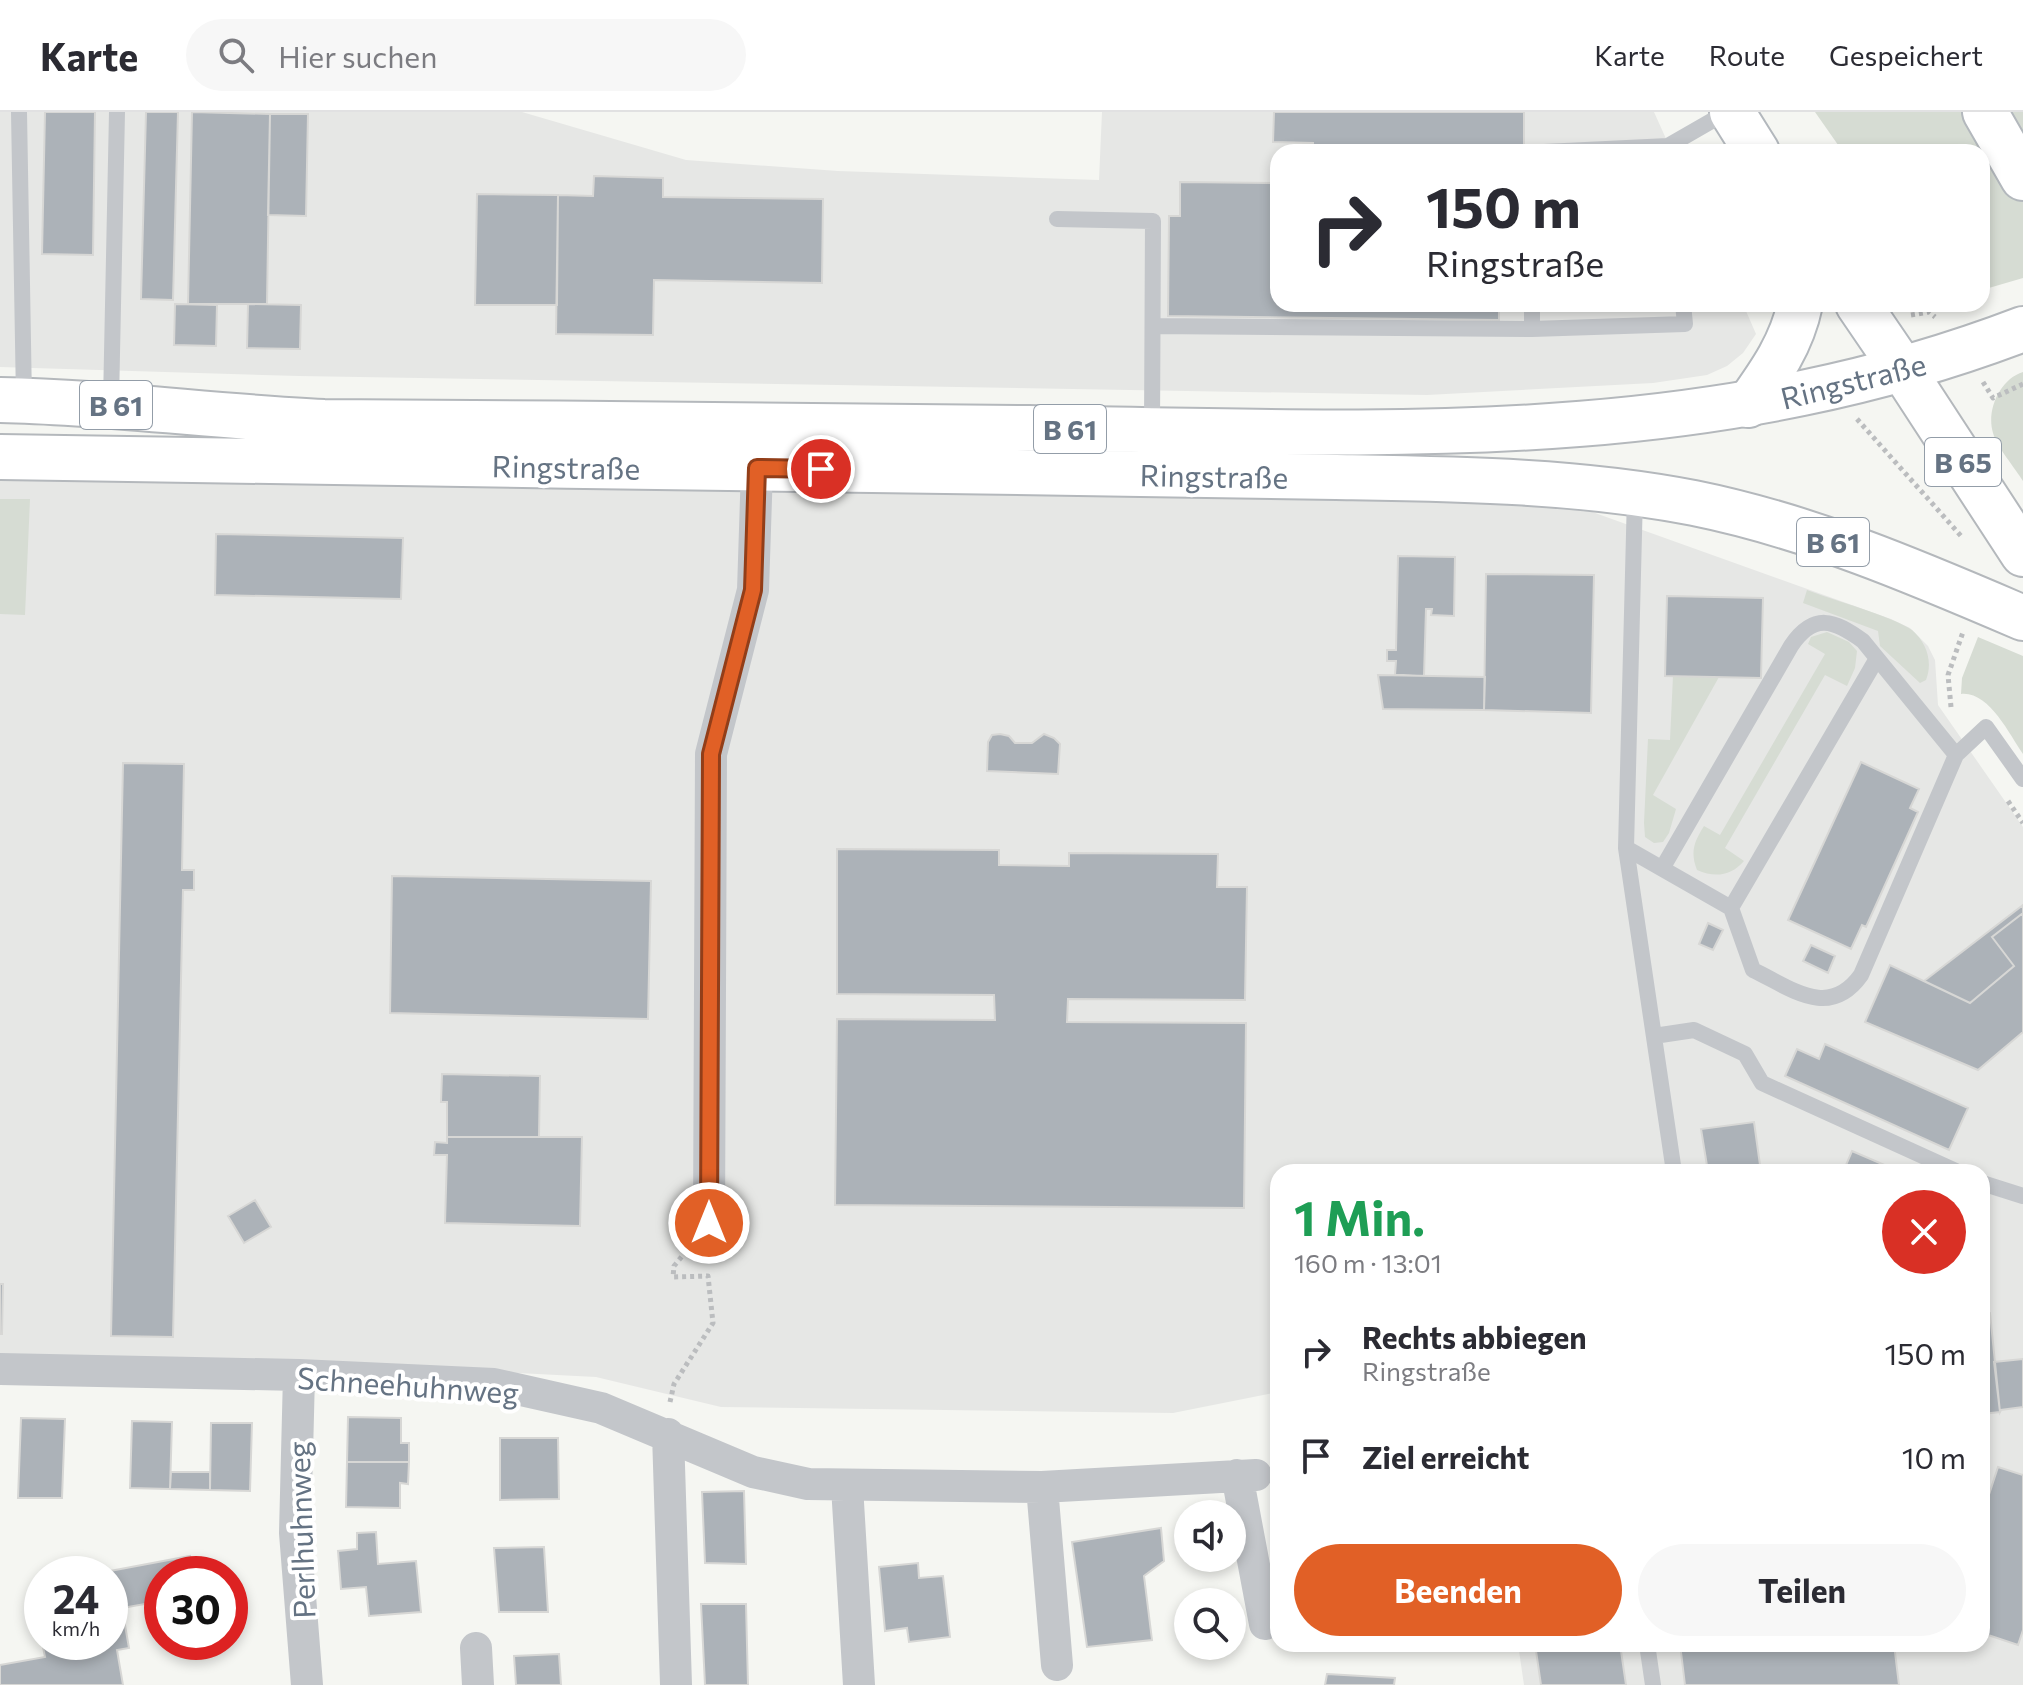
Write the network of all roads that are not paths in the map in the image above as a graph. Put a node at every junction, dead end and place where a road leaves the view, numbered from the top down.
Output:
1 (19, 112) edge
2 (117, 112) edge
3 (1730, 112) edge
4 (1985, 112) edge
5 (1672, 144) edge
6 (1752, 144) edge
7 (2023, 178) edge
8 (1057, 219) dead end
9 (1532, 312) edge
10 (1684, 312) edge
11 (1799, 312) edge
12 (1863, 312) edge
13 (1153, 326) junction
14 (1532, 329) junction
15 (2018, 331) edge
16 (1903, 370) junction
17 (12, 400) edge
18 (111, 405) junction
19 (1748, 405) junction
20 (1151, 430) junction
21 (0, 457) edge
22 (757, 468) junction
23 (1635, 493) junction
24 (2023, 554) edge
25 (2023, 618) edge
26 (1876, 660) junction
27 (1956, 755) junction
28 (2023, 779) edge
29 (1626, 848) junction
30 (1663, 867) junction
31 (1731, 908) junction
32 (1654, 1036) junction
33 (1673, 1164) edge
34 (1940, 1164) edge
35 (1990, 1186) edge
36 (2023, 1196) edge
37 (709, 1223) road end
38 (0, 1369) edge
39 (299, 1375) junction
40 (668, 1434) junction
41 (847, 1486) junction
42 (1042, 1487) junction
43 (1265, 1624) dead end
44 (476, 1648) dead end
45 (1648, 1652) edge
46 (1057, 1665) dead end
47 (307, 1685) edge
48 (478, 1685) edge
49 (676, 1685) edge
50 (859, 1685) edge
51 (1653, 1685) edge

1 - 17 lane
2 - 18 lane
3 - 5 lane
3 - 6 main road
4 - 7 main road
8 - 13 lane
9 - 14 lane
10 - 14 lane
11 - 19 main road
12 - 16 main road
13 - 14 lane
13 - 20 lane
15 - 16 main road, Ringstraße / B 61
16 - 19 main road, Ringstraße / B 61
16 - 24 main road, B 65
17 - 18 main road, Ringstraße / B 61
18 - 20 main road, Ringstraße / B 61
19 - 20 main road, Ringstraße / B 61
21 - 22 main road, Ringstraße / B 61
22 - 23 main road, Ringstraße / B 61
22 - 37 street
23 - 25 main road, Ringstraße / B 61
23 - 29 lane
26 - 27 lane
26 - 30 lane
26 - 31 lane
27 - 28 lane
27 - 31 lane
29 - 30 lane
29 - 32 lane
30 - 31 lane
32 - 33 lane
32 - 34 lane
35 - 36 lane
38 - 39 street, Schneehuhnweg
39 - 40 street, Schneehuhnweg
39 - 47 street, Perlhuhnweg
40 - 41 street, Schneehuhnweg
40 - 49 street
41 - 42 street, Schneehuhnweg
41 - 50 street
42 - 43 street, Schneehuhnweg
42 - 46 street
44 - 48 street
45 - 51 lane

